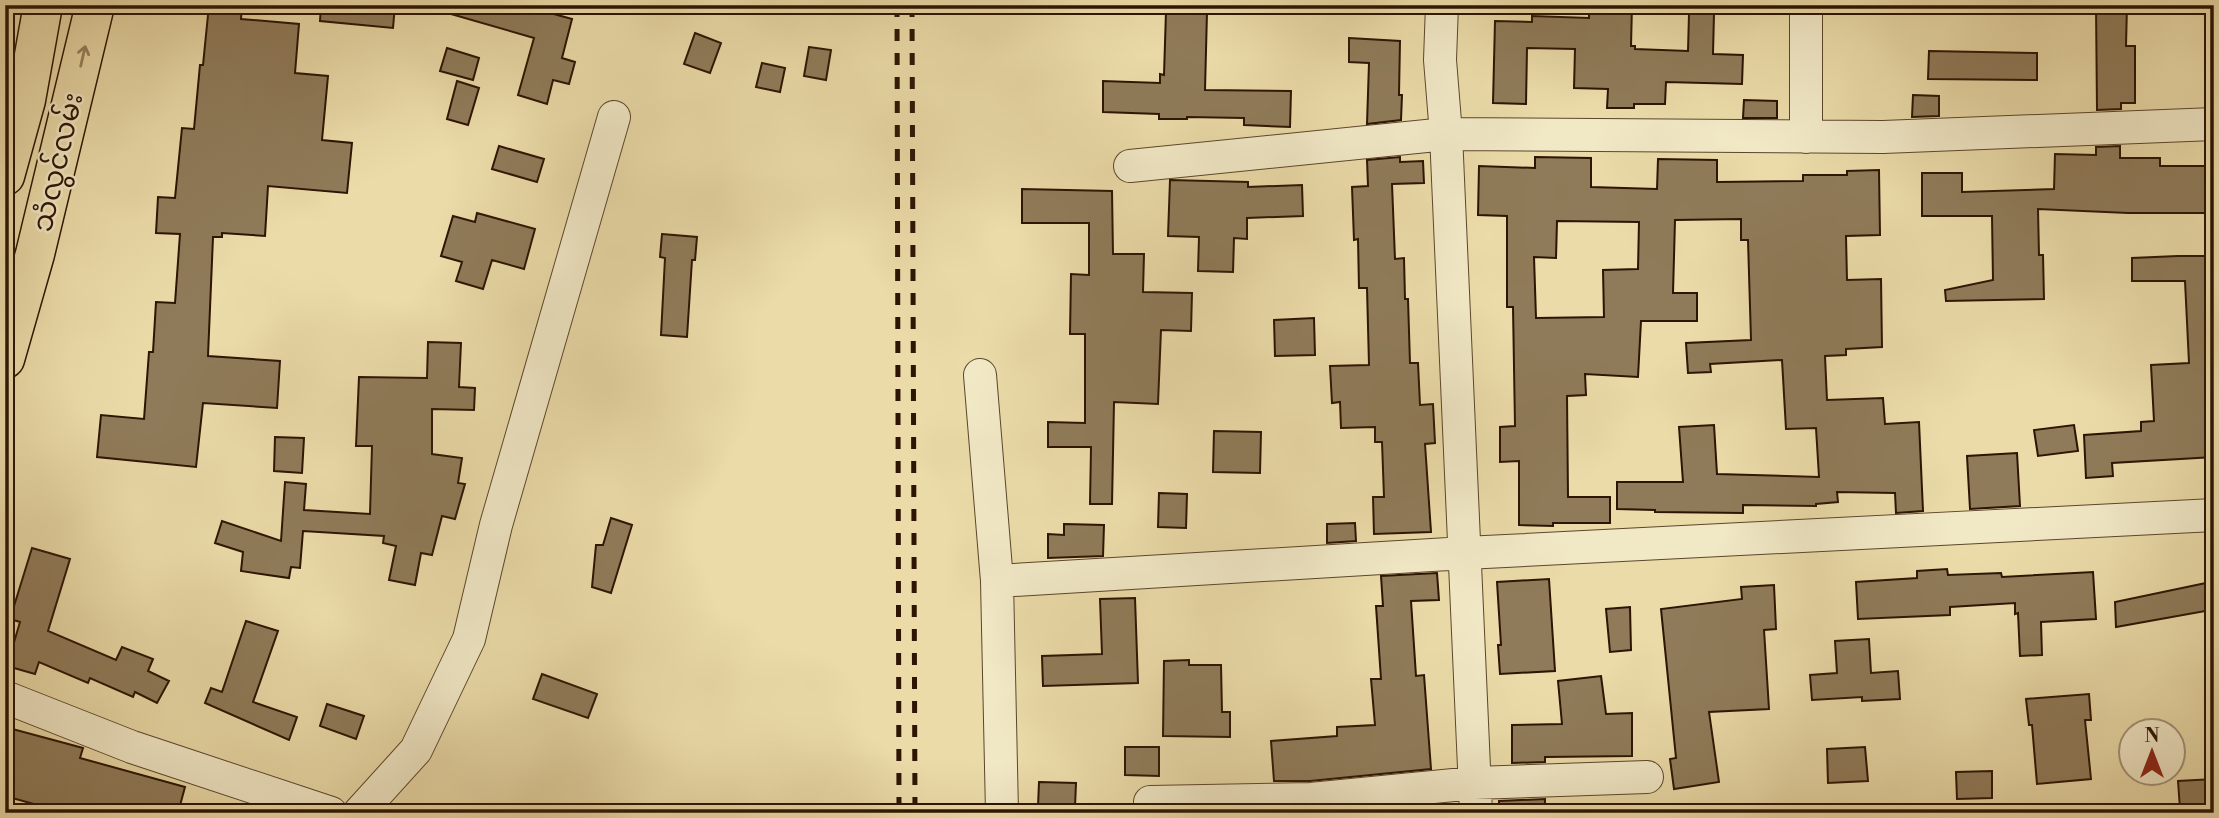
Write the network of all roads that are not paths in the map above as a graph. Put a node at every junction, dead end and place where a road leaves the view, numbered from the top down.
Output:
1 (43, 5) edge
2 (94, 5) edge
3 (1442, 5) edge
4 (1806, 5) edge
5 (614, 117) dead end
6 (2214, 124) edge
7 (1446, 134) junction
8 (1806, 136) junction
9 (1130, 166) dead end
10 (5, 176) edge
11 (20, 251) edge
12 (5, 359) edge
13 (980, 375) dead end
14 (2214, 515) edge
15 (1465, 552) junction
16 (997, 581) junction
17 (5, 697) edge
18 (1647, 777) dead end
19 (1475, 798) edge
20 (1150, 803) dead end
21 (331, 813) edge
22 (359, 813) edge
23 (1002, 813) edge

1 - 10 main road, သံလွင်လမ်း
11 -> 2 main road, သံလွင်လမ်း
3 - 7 street
4 - 8 street
5 - 22 street
6 - 8 street
7 - 8 street
7 - 9 street
7 - 15 street
11 - 12 main road, သံလွင်လမ်း
13 - 16 street
14 - 15 street
15 - 16 street
15 - 19 street
16 - 23 street
17 - 21 street
18 - 19 street
19 - 20 street

